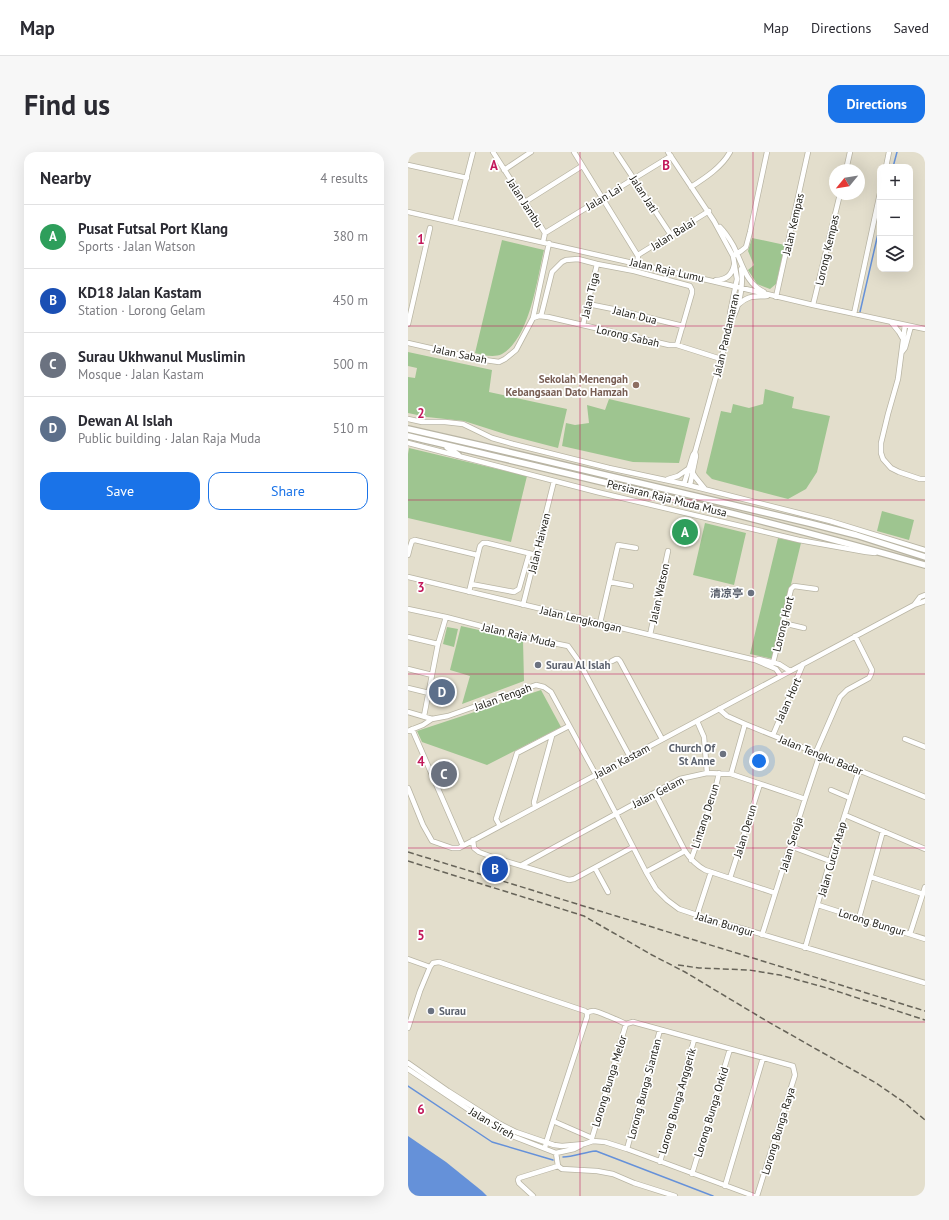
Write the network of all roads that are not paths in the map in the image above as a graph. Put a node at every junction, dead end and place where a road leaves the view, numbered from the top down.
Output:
1 (473, 152) edge
2 (493, 152) edge
3 (531, 152) edge
4 (574, 152) edge
5 (616, 152) edge
6 (730, 152) edge
7 (767, 152) edge
8 (808, 152) edge
9 (850, 152) edge
10 (889, 152) edge
11 (669, 154) edge
12 (847, 164) edge
13 (887, 164) edge
14 (408, 165) edge
15 (582, 166) junction
16 (504, 170) junction
17 (467, 178) junction
18 (634, 179) junction
19 (691, 187) junction
20 (602, 198) junction
21 (839, 200) edge
22 (878, 200) edge
23 (525, 202) junction
24 (408, 212) edge
25 (708, 212) junction
26 (455, 222) junction
27 (430, 228) dead end
28 (545, 233) junction
29 (671, 235) junction
30 (546, 243) junction
31 (735, 255) junction
32 (638, 256) junction
33 (740, 261) junction
34 (735, 262) junction
35 (597, 264) junction
36 (637, 264) junction
37 (541, 280) junction
38 (712, 280) junction
39 (549, 282) junction
40 (739, 287) junction
41 (771, 295) junction
42 (776, 297) junction
43 (588, 304) junction
44 (814, 305) junction
45 (737, 306) junction
46 (854, 314) junction
47 (541, 316) junction
48 (533, 318) junction
49 (731, 322) junction
50 (890, 322) junction
51 (408, 324) edge
52 (583, 325) junction
53 (905, 325) junction
54 (683, 326) junction
55 (911, 326) junction
56 (925, 329) edge
57 (903, 339) junction
58 (408, 343) edge
59 (677, 345) junction
60 (902, 352) junction
61 (722, 359) junction
62 (408, 419) edge
63 (408, 429) edge
64 (408, 436) edge
65 (408, 443) edge
66 (445, 445) junction
67 (458, 455) junction
68 (690, 470) junction
69 (666, 479) junction
70 (925, 479) edge
71 (554, 481) junction
72 (684, 484) junction
73 (690, 485) junction
74 (704, 489) junction
75 (636, 548) dead end
76 (925, 550) edge
77 (668, 551) dead end
78 (882, 553) junction
79 (408, 554) edge
80 (529, 554) junction
81 (477, 555) junction
82 (536, 555) junction
83 (925, 557) edge
84 (925, 565) edge
85 (408, 577) edge
86 (610, 582) junction
87 (471, 584) junction
88 (631, 586) dead end
89 (816, 589) dead end
90 (468, 592) junction
91 (925, 595) edge
92 (925, 601) edge
93 (914, 604) junction
94 (523, 605) junction
95 (408, 609) edge
96 (446, 617) junction
97 (600, 623) junction
98 (783, 623) junction
99 (804, 628) dead end
100 (650, 635) junction
101 (855, 636) junction
102 (408, 637) edge
103 (438, 644) junction
104 (755, 660) junction
105 (612, 661) dead end
106 (773, 662) junction
107 (803, 664) junction
108 (408, 669) edge
109 (790, 671) junction
110 (432, 675) junction
111 (781, 676) junction
112 (408, 688) edge
113 (429, 693) junction
114 (719, 709) junction
115 (408, 712) edge
116 (424, 716) junction
117 (432, 719) junction
118 (697, 721) junction
119 (745, 724) junction
120 (569, 726) junction
121 (410, 730) edge
122 (773, 735) junction
123 (552, 736) junction
124 (662, 739) junction
125 (905, 739) dead end
126 (925, 747) edge
127 (818, 753) junction
128 (630, 757) junction
129 (859, 770) junction
130 (707, 773) junction
131 (719, 773) junction
132 (731, 774) junction
133 (596, 775) junction
134 (760, 784) junction
135 (408, 788) edge
136 (831, 790) dead end
137 (655, 793) junction
138 (925, 797) edge
139 (850, 798) junction
140 (805, 799) junction
141 (535, 807) junction
142 (616, 814) junction
143 (845, 815) junction
144 (500, 826) junction
145 (883, 831) junction
146 (473, 840) junction
147 (463, 846) junction
148 (790, 846) junction
149 (633, 847) junction
150 (925, 849) edge
151 (685, 851) junction
152 (691, 860) junction
153 (830, 861) junction
154 (522, 866) junction
155 (595, 868) junction
156 (646, 872) junction
157 (711, 872) junction
158 (871, 876) junction
159 (730, 878) junction
160 (925, 888) edge
161 (608, 892) dead end
162 (775, 893) junction
163 (923, 894) junction
164 (818, 905) junction
165 (697, 915) junction
166 (859, 918) junction
167 (910, 934) junction
168 (762, 935) junction
169 (925, 939) edge
170 (805, 948) junction
171 (408, 959) edge
172 (430, 967) junction
173 (925, 983) edge
174 (587, 1013) junction
175 (626, 1024) junction
176 (408, 1028) edge
177 (660, 1030) junction
178 (694, 1040) junction
179 (730, 1049) junction
180 (763, 1058) junction
181 (408, 1063) edge
182 (408, 1069) edge
183 (553, 1121) junction
184 (593, 1140) junction
185 (546, 1143) junction
186 (584, 1144) junction
187 (545, 1148) junction
188 (628, 1149) junction
189 (556, 1153) junction
190 (660, 1162) junction
191 (558, 1166) junction
192 (692, 1174) junction
193 (725, 1186) junction
194 (532, 1196) edge
195 (675, 1196) edge
196 (754, 1196) edge
197 (757, 1196) edge

1 - 17 street
2 - 16 street, Jalan Jambu
3 - 16 street
4 - 15 street
5 - 18 street, Jalan Jati
6 - 19 street
7 - 31 street
8 - 42 street, Jalan Kempas
9 - 12 street
10 - 13 street
11 - 18 street, Jalan Lai
11 - 19 street, Jalan Pandamaran
14 - 17 street
15 - 20 street
15 - 23 street
16 - 23 street, Jalan Jambu
17 - 26 street
18 - 20 street, Jalan Lai
18 - 29 street, Jalan Jati
19 - 25 street, Jalan Pandamaran
20 - 28 street, Jalan Lai
20 - 32 street
21 - 44 street, Lorong Kempas
22 - 46 street
23 - 28 street, Jalan Jambu
24 - 26 street, Jalan Raja Lumu
25 - 29 street, Jalan Balai
25 - 31 street, Jalan Pandamaran
26 - 30 street, Jalan Raja Lumu
27 - 51 street
28 - 30 street
29 - 32 street, Jalan Balai
30 - 36 street, Jalan Raja Lumu
30 - 37 street, Jalan Sabah
31 - 33 street
31 - 34 street, Jalan Pandamaran
32 - 36 street
33 - 40 street
33 - 41 street
34 - 38 street
34 - 40 street, Jalan Pandamaran
35 - 39 street
35 - 43 street, Jalan Tiga
35 - 54 street
36 - 38 street, Jalan Raja Lumu
37 - 39 street
37 - 48 street, Jalan Sabah
38 - 40 street, Jalan Raja Lumu
39 - 47 street
40 - 41 street, Jalan Raja Lumu
40 - 45 street
40 - 49 street, Jalan Pandamaran
41 - 42 street, Jalan Raja Lumu
41 - 45 street
42 - 44 street, Jalan Raja Lumu
43 - 52 street, Jalan Tiga
43 - 54 street, Jalan Dua
44 - 46 street, Jalan Raja Lumu
45 - 49 street
46 - 50 street, Jalan Raja Lumu
47 - 48 street, Lorong Sabah
47 - 52 street, Lorong Sabah
48 - 58 street, Jalan Sabah
49 - 61 street, Jalan Pandamaran
50 - 53 street, Jalan Raja Lumu
50 - 57 street
52 - 59 street, Lorong Sabah
53 - 55 street, Jalan Raja Lumu
53 - 57 street
54 - 59 street
55 - 56 street, Jalan Raja Lumu
55 - 60 street
57 - 60 street
59 - 61 street, Lorong Sabah
60 - 70 street
61 - 68 street, Jalan Pandamaran
62 - 69 street
63 - 83 main road, Persiaran Raja Muda Musa
64 - 66 main road, Persiaran Raja Muda Musa
65 - 67 street
66 - 67 main road
66 - 78 main road, Persiaran Raja Muda Musa
67 - 71 street
68 - 69 street
68 - 72 street, Jalan Pandamaran
68 - 73 street
68 - 74 street
69 - 72 street
71 - 78 street
71 - 82 street, Jalan Haiwan
72 - 73 street
73 - 74 street
74 - 76 street
75 - 86 street
77 - 100 street, Jalan Watson
78 - 84 main road, Persiaran Raja Muda Musa
79 - 81 street
80 - 81 street
80 - 82 street
80 - 87 street
81 - 87 street
82 - 94 street, Jalan Haiwan
85 - 90 street, Jalan Lengkongan
86 - 88 street
86 - 97 street
87 - 90 street
89 - 98 street, Lorong Hort
90 - 94 street, Jalan Lengkongan
91 - 93 street, Jalan Kastam
92 - 93 street, Jalan Kastam
93 - 101 street, Jalan Kastam
94 - 97 street, Jalan Lengkongan
95 - 96 street, Jalan Raja Muda
96 - 103 street
96 - 128 street, Jalan Raja Muda
97 - 100 street, Jalan Lengkongan
98 - 99 street
98 - 106 street, Lorong Hort
100 - 104 street, Jalan Lengkongan
101 - 107 street, Jalan Kastam
101 - 127 street
102 - 103 street
103 - 110 street
104 - 106 street, Jalan Lengkongan
104 - 111 street, Jalan Lengkongan
105 - 124 street
106 - 109 street, Jalan Lengkongan
107 - 109 street, Jalan Kastam
107 - 122 street, Jalan Hort
108 - 110 street
109 - 111 street, Jalan Kastam
110 - 113 street
111 - 114 street, Jalan Kastam
112 - 113 street
113 - 116 street
114 - 118 street, Jalan Kastam
114 - 119 street, Jalan Tengku Badar
115 - 116 street
116 - 117 street
117 - 120 street, Jalan Tengah
117 - 121 street, Jalan Tengah
118 - 124 street, Jalan Kastam
118 - 130 street
119 - 122 street, Jalan Tengku Badar
119 - 132 street
120 - 123 street
120 - 133 street, Jalan Tengah
121 - 147 street
122 - 127 street, Jalan Tengku Badar
123 - 141 street
123 - 144 street
124 - 128 street, Jalan Kastam
125 - 126 street
127 - 129 street, Jalan Tengku Badar
127 - 140 street, Jalan Seroja
128 - 133 street, Jalan Kastam
129 - 138 street, Jalan Tengku Badar
129 - 139 street, Jalan Cucur Atap
130 - 131 street, Jalan Gelam
130 - 137 street, Jalan Gelam
131 - 132 street, Jalan Gelam
131 - 152 street, Lintang Derun
132 - 134 street, Jalan Gelam
133 - 141 street, Jalan Kastam
133 - 142 street, Jalan Bungur
134 - 140 street, Jalan Gelam
134 - 159 street, Jalan Derun
135 - 147 street
136 - 139 street
137 - 142 street, Jalan Gelam
137 - 151 street
139 - 143 street, Jalan Cucur Atap
140 - 148 street, Jalan Seroja
141 - 144 street, Jalan Kastam
142 - 149 street, Jalan Bungur
142 - 154 street, Jalan Gelam
143 - 145 street
143 - 153 street, Jalan Cucur Atap
144 - 146 street, Jalan Kastam
145 - 150 street
145 - 158 street
146 - 147 street, Jalan Kastam
146 - 154 street
148 - 153 street
148 - 162 street, Jalan Seroja
149 - 155 street
149 - 156 street, Jalan Bungur
151 - 152 street
151 - 156 street
152 - 157 street
153 - 164 street, Jalan Cucur Atap
154 - 155 street
155 - 161 street
156 - 165 street, Jalan Bungur
157 - 159 street
157 - 165 street
158 - 163 street
158 - 166 street
159 - 162 street
160 - 163 street
162 - 168 street, Jalan Seroja
163 - 167 street
164 - 166 street, Lorong Bungur
164 - 170 street, Jalan Cucur Atap
165 - 168 street, Jalan Bungur
166 - 167 street, Lorong Bungur
167 - 169 street, Lorong Bungur
168 - 170 street, Jalan Bungur
170 - 173 street, Jalan Bungur
171 - 172 street
172 - 174 street
172 - 176 street
174 - 175 street
174 - 183 street
175 - 177 street
175 - 184 street, Lorong Bunga Melor
177 - 178 street
177 - 188 street, Lorong Bunga Siantan
178 - 179 street
178 - 190 street, Lorong Bunga Anggerik
179 - 180 street
179 - 192 street, Lorong Bunga Orkid
180 - 193 street
180 - 197 street, Lorong Bunga Raya
181 - 185 street, Jalan Sireh
182 - 187 street, Jalan Sireh
183 - 184 street
183 - 185 street
184 - 186 street, Jalan Sireh
184 - 188 street, Jalan Sireh
185 - 186 street, Jalan Sireh
185 - 187 street
186 - 189 street, Jalan Sireh
187 - 189 street, Jalan Sireh
188 - 190 street, Jalan Sireh
189 - 191 street
190 - 192 street, Jalan Sireh
191 - 194 street
191 - 195 street
192 - 193 street, Jalan Sireh
193 - 196 street, Jalan Sireh

